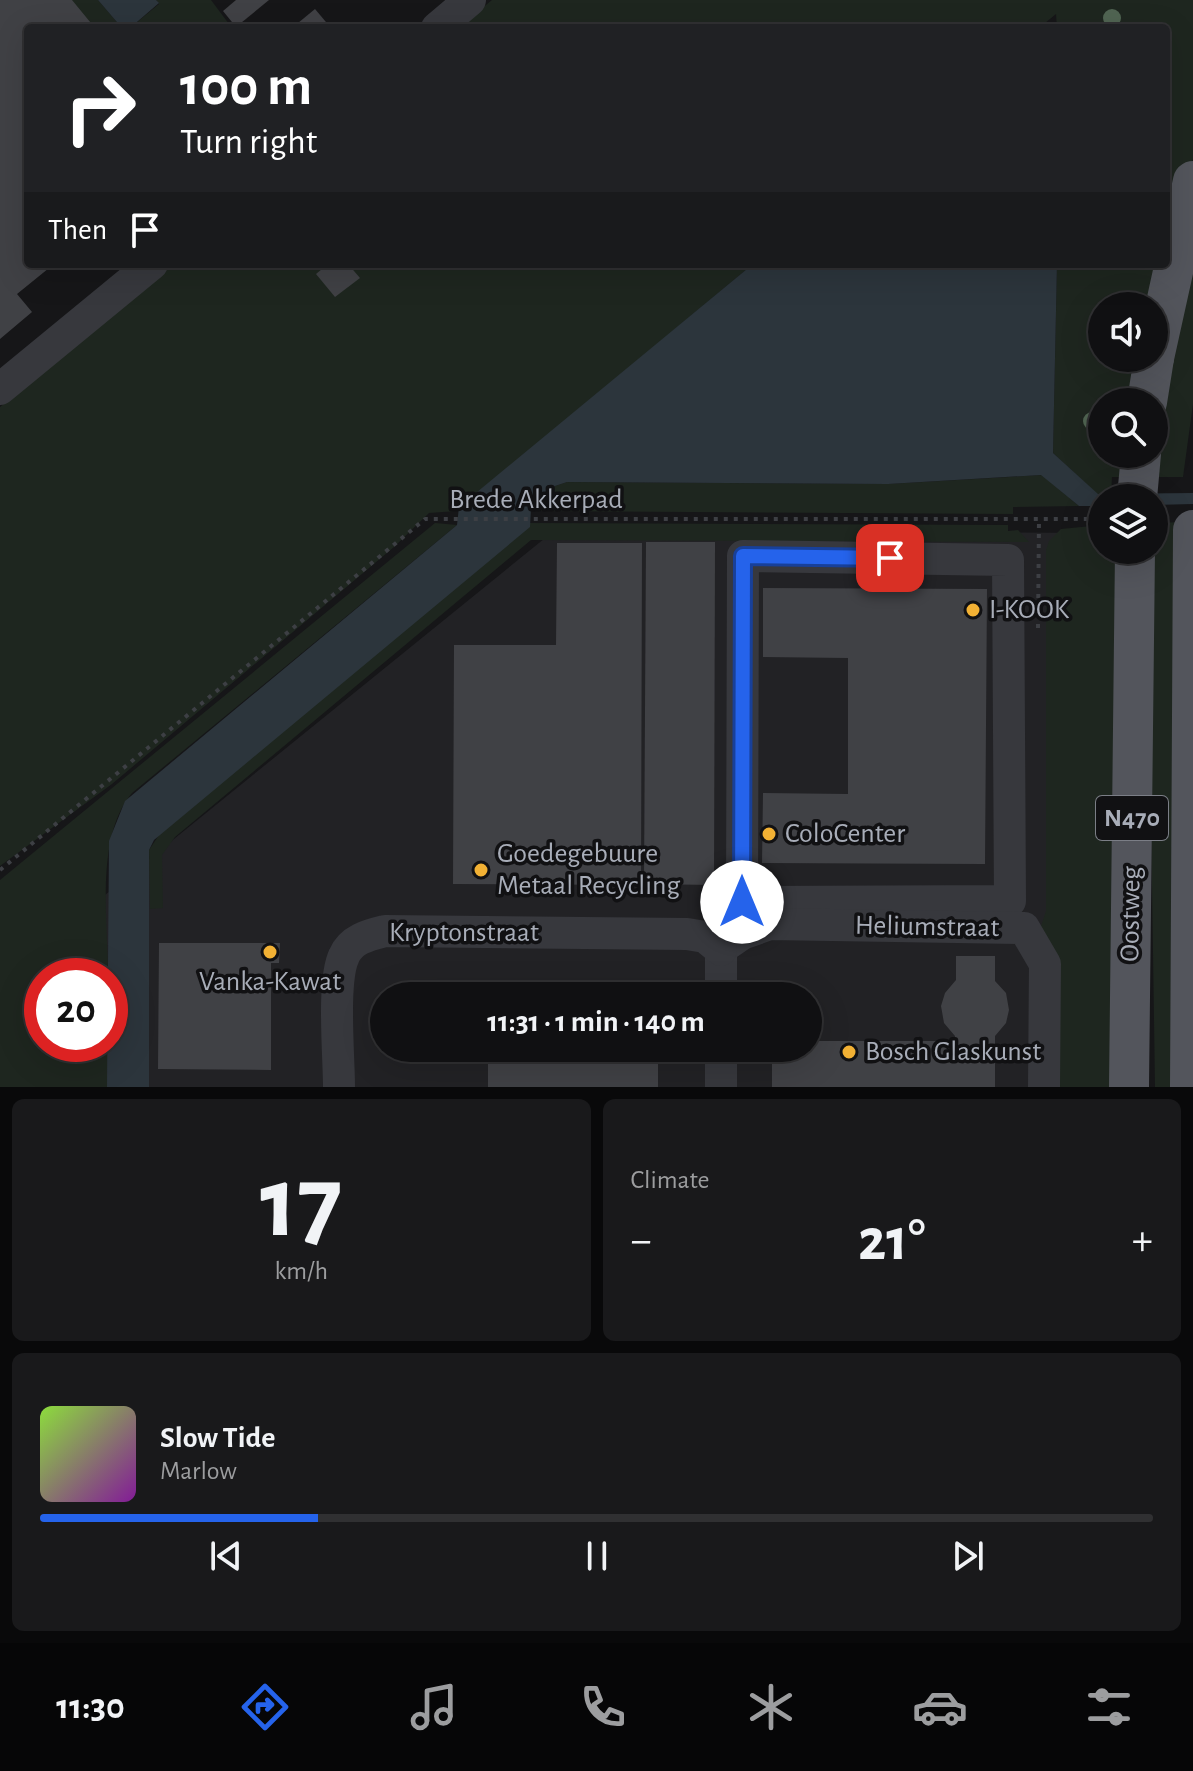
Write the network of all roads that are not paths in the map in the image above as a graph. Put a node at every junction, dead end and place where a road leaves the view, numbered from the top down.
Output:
1 (470, 0) edge
2 (442, 24) edge
3 (1193, 181) edge
4 (147, 268) edge
5 (1167, 292) edge
6 (0, 389) edge
7 (1193, 530) edge
8 (1192, 538) edge
9 (1135, 564) edge
10 (735, 929) junction
11 (724, 982) edge
12 (721, 1062) edge
13 (339, 1087) edge
14 (721, 1087) edge
15 (1044, 1087) edge
16 (1129, 1087) edge
17 (1190, 1087) edge

1 - 2 street
3 - 5 main road
4 - 6 street
7 - 8 main road, N470
8 - 17 main road, N470
9 - 16 main road, Oostweg / N470
10 - 10 street
10 - 11 street
10 - 13 street, Kryptonstraat
10 - 15 street, Heliumstraat
12 - 14 street

